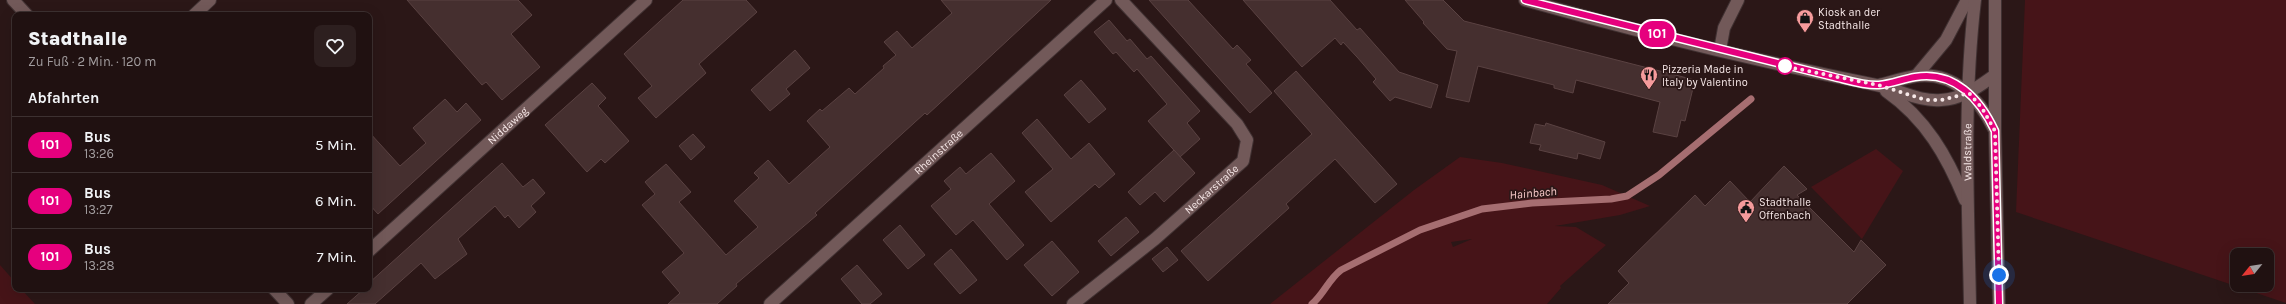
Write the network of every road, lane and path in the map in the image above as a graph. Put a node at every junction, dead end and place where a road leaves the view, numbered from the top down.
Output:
1 (14, 0) edge
2 (210, 0) edge
3 (646, 0) edge
4 (1106, 0) edge
5 (1121, 0) edge
6 (1525, 0) edge
7 (1738, 0) edge
8 (1967, 0) edge
9 (1975, 0) edge
10 (1995, 0) edge
11 (24, 12) edge
12 (197, 12) edge
13 (1720, 50) junction
14 (1995, 75) junction
15 (1916, 76) junction
16 (1878, 85) junction
17 (1969, 93) junction
18 (1995, 131) junction
19 (1968, 207) junction
20 (372, 249) edge
21 (277, 292) edge
22 (325, 292) edge
23 (288, 304) edge
24 (311, 304) edge
25 (770, 304) edge
26 (1073, 304) edge
27 (1970, 304) edge
28 (1999, 304) edge

1 - 11 street
2 - 12 street
3 - 20 street, Niddaweg
4 - 25 street, Rheinstraße
5 - 26 street, Neckarstraße
6 - 13 street
7 - 13 street
8 - 15 street
9 - 17 street, Waldstraße
10 - 14 street
13 - 16 street
14 - 17 street
14 - 18 street
15 - 16 street
15 - 17 street
16 - 17 street
16 - 19 street
17 - 18 street
17 - 19 street, Waldstraße
18 - 28 street
19 - 27 street, Waldstraße
21 - 23 street
22 - 24 street

